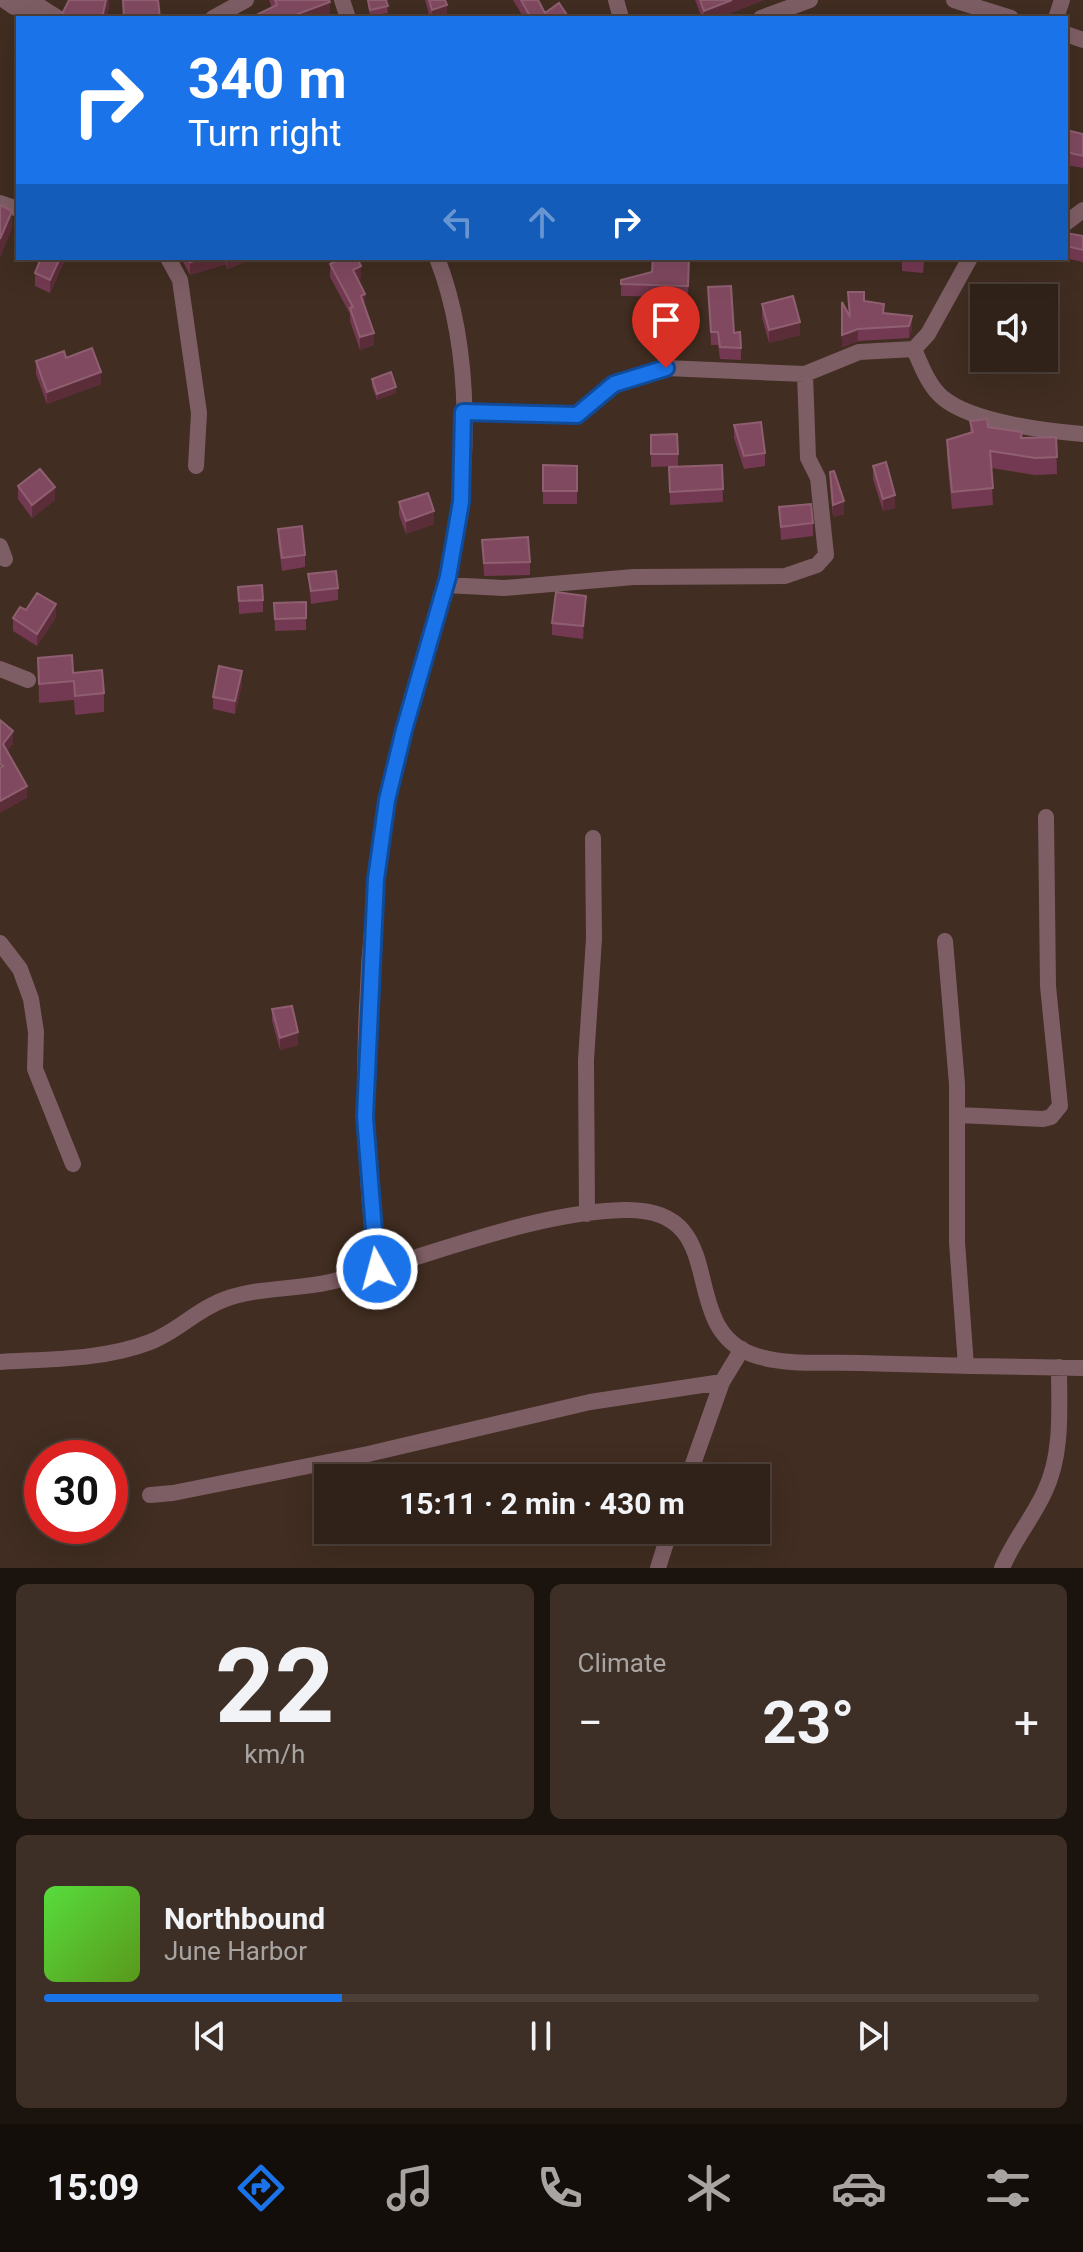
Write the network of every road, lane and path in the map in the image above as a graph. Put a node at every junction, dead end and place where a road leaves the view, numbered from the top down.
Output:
1 (4, 0) edge
2 (246, 0) edge
3 (954, 0) edge
4 (801, 2) edge
5 (55, 16) edge
6 (217, 16) edge
7 (766, 16) edge
8 (1005, 16) edge
9 (169, 260) edge
10 (438, 260) edge
11 (969, 260) edge
12 (914, 349) junction
13 (805, 374) junction
14 (463, 412) junction
15 (1083, 434) edge
16 (196, 466) dead end
17 (445, 585) junction
18 (0, 669) edge
19 (28, 680) dead end
20 (1046, 817) dead end
21 (593, 838) dead end
22 (945, 941) dead end
23 (0, 943) edge
24 (958, 1115) junction
25 (73, 1164) dead end
26 (587, 1214) junction
27 (377, 1269) junction
28 (742, 1349) junction
29 (0, 1362) edge
30 (966, 1366) junction
31 (1059, 1367) junction
32 (1083, 1368) edge
33 (722, 1382) junction
34 (693, 1464) edge
35 (150, 1495) dead end
36 (666, 1544) edge
37 (658, 1568) edge
38 (1002, 1568) edge

1 - 5 street
2 - 6 street
3 - 8 street
4 - 7 street
9 - 16 street
10 - 14 street
11 - 12 street
12 - 13 street
12 - 15 street
13 - 14 street
13 - 17 street
14 - 17 street
17 - 27 street
18 - 19 street
20 - 24 street
21 - 26 street
22 - 24 street
23 - 25 street
24 - 30 street
26 - 27 street
26 - 28 street
27 - 29 street
28 - 30 street
28 - 33 street
30 - 31 street
31 - 32 street
31 - 38 street
33 - 34 street
33 - 35 street
36 - 37 street

